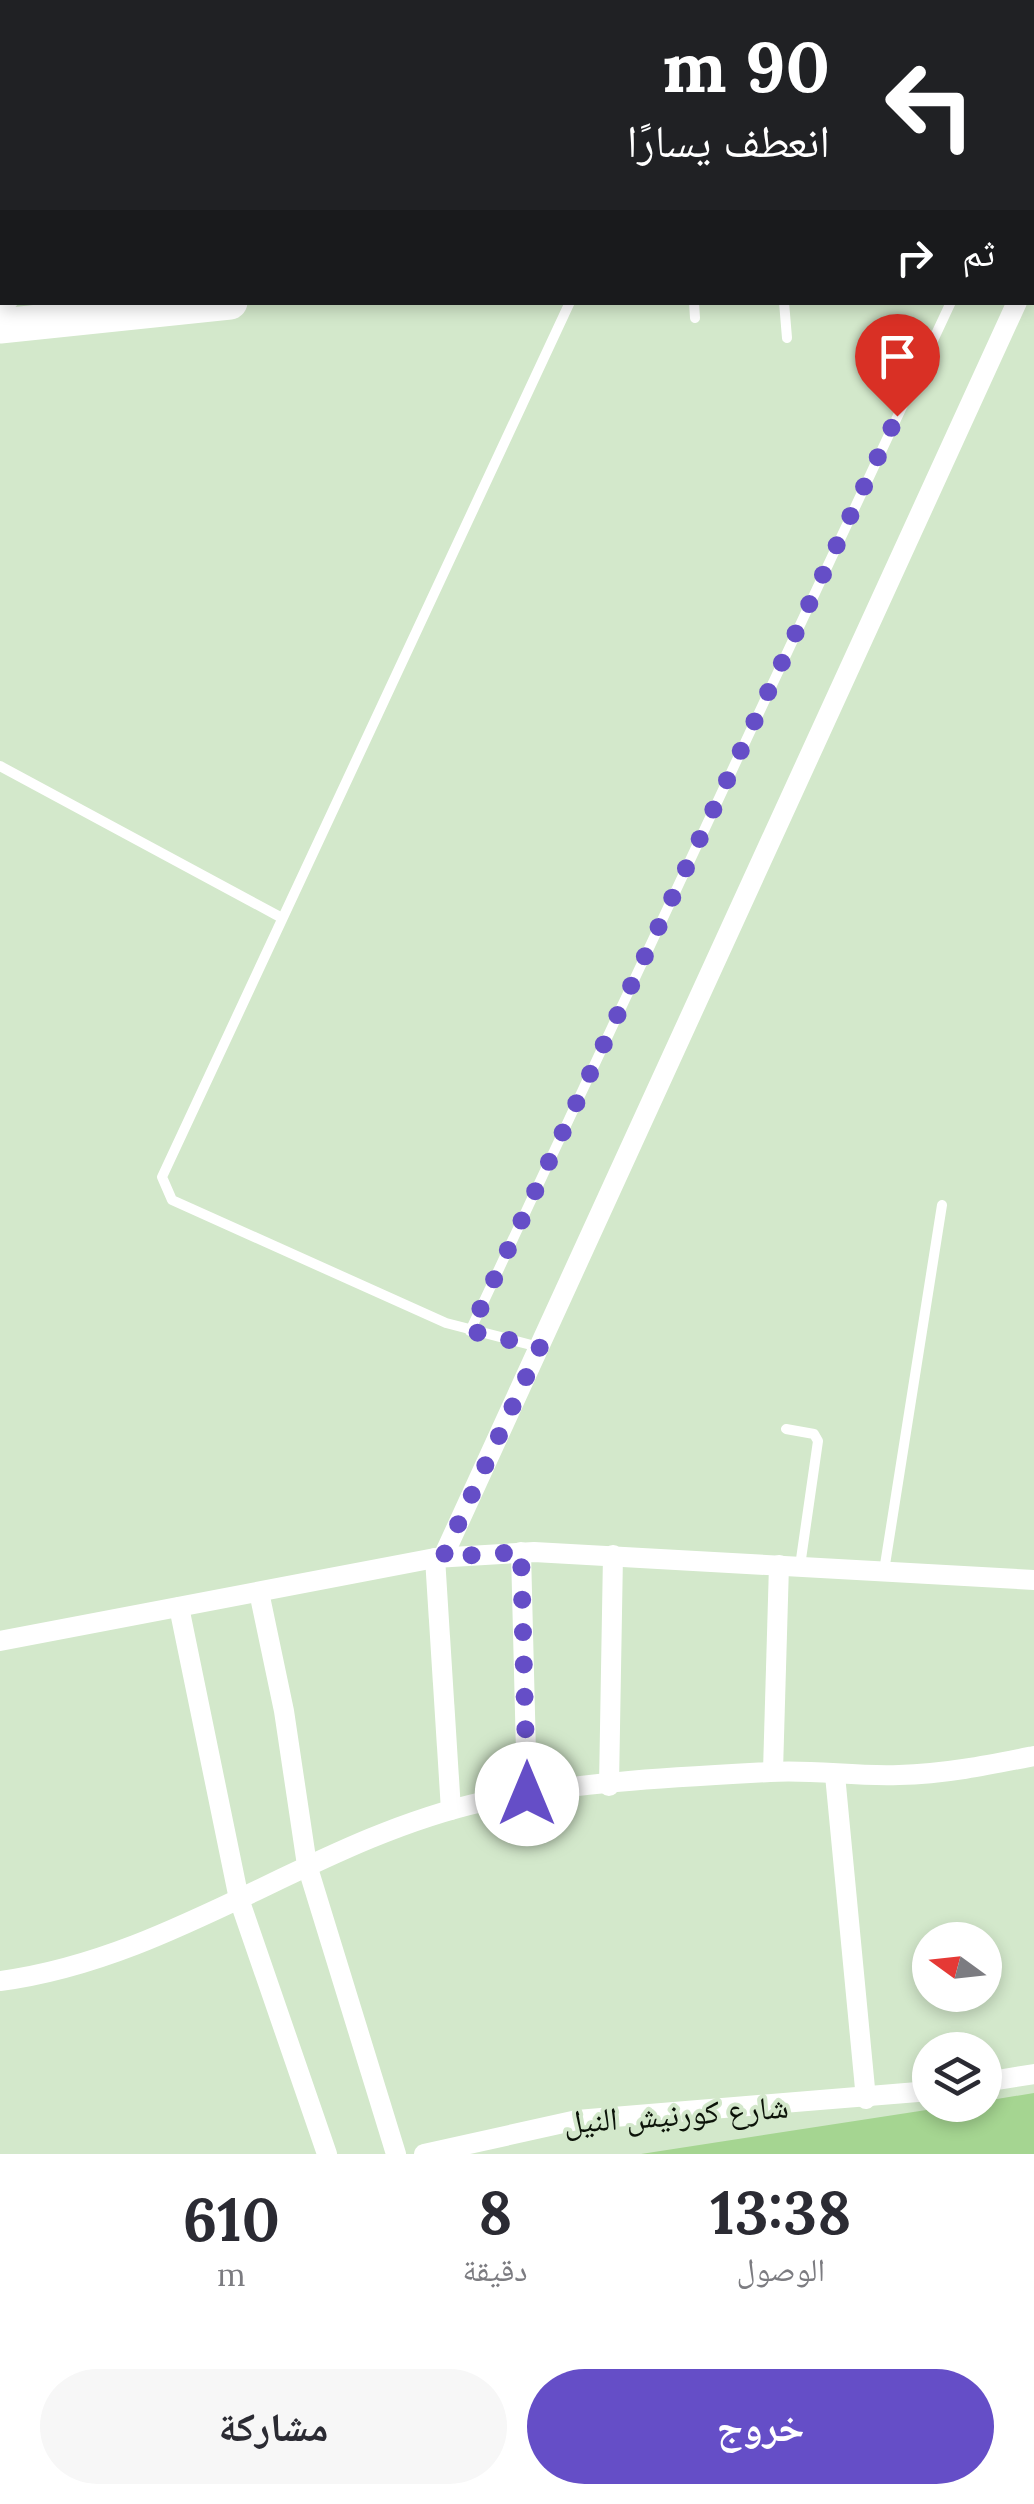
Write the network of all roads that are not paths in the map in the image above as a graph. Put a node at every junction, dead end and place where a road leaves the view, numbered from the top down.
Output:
1 (201, 305) edge
2 (569, 305) edge
3 (694, 305) edge
4 (784, 305) edge
5 (949, 305) edge
6 (1016, 305) edge
7 (696, 318) dead end
8 (0, 326) edge
9 (787, 338) dead end
10 (0, 766) edge
11 (282, 918) junction
12 (942, 1206) dead end
13 (470, 1331) junction
14 (540, 1347) junction
15 (786, 1429) dead end
16 (521, 1552) junction
17 (613, 1555) junction
18 (439, 1558) junction
19 (790, 1565) junction
20 (884, 1571) junction
21 (1034, 1580) edge
22 (258, 1592) junction
23 (179, 1608) junction
24 (0, 1642) edge
25 (1034, 1756) edge
26 (772, 1771) junction
27 (835, 1775) junction
28 (609, 1786) junction
29 (527, 1794) junction
30 (452, 1810) junction
31 (307, 1866) junction
32 (239, 1898) junction
33 (0, 1981) edge
34 (1034, 2074) edge
35 (1002, 2079) edge
36 (912, 2093) edge
37 (866, 2099) junction
38 (327, 2154) edge
39 (396, 2154) edge
40 (424, 2154) edge

1 - 8 highway
2 - 11 lane
3 - 7 lane
4 - 9 lane
5 - 13 lane
6 - 14 street
10 - 11 lane
11 - 13 lane
12 - 20 lane
13 - 14 lane
14 - 18 street
15 - 19 lane
16 - 17 street
16 - 18 street
16 - 29 street
17 - 19 street
17 - 28 street
18 - 22 street
18 - 30 street
19 - 20 street
19 - 26 street
20 - 21 street
22 - 23 street
22 - 31 street
23 - 24 street
23 - 32 street
25 - 27 street
26 - 27 street
26 - 28 street
27 - 37 street
28 - 29 street
29 - 30 street
30 - 31 street
31 - 32 street
31 - 39 street
32 - 33 street
32 - 38 street
34 - 35 street
36 - 37 street, شارع كورنيش النيل
37 - 40 street, شارع كورنيش النيل

